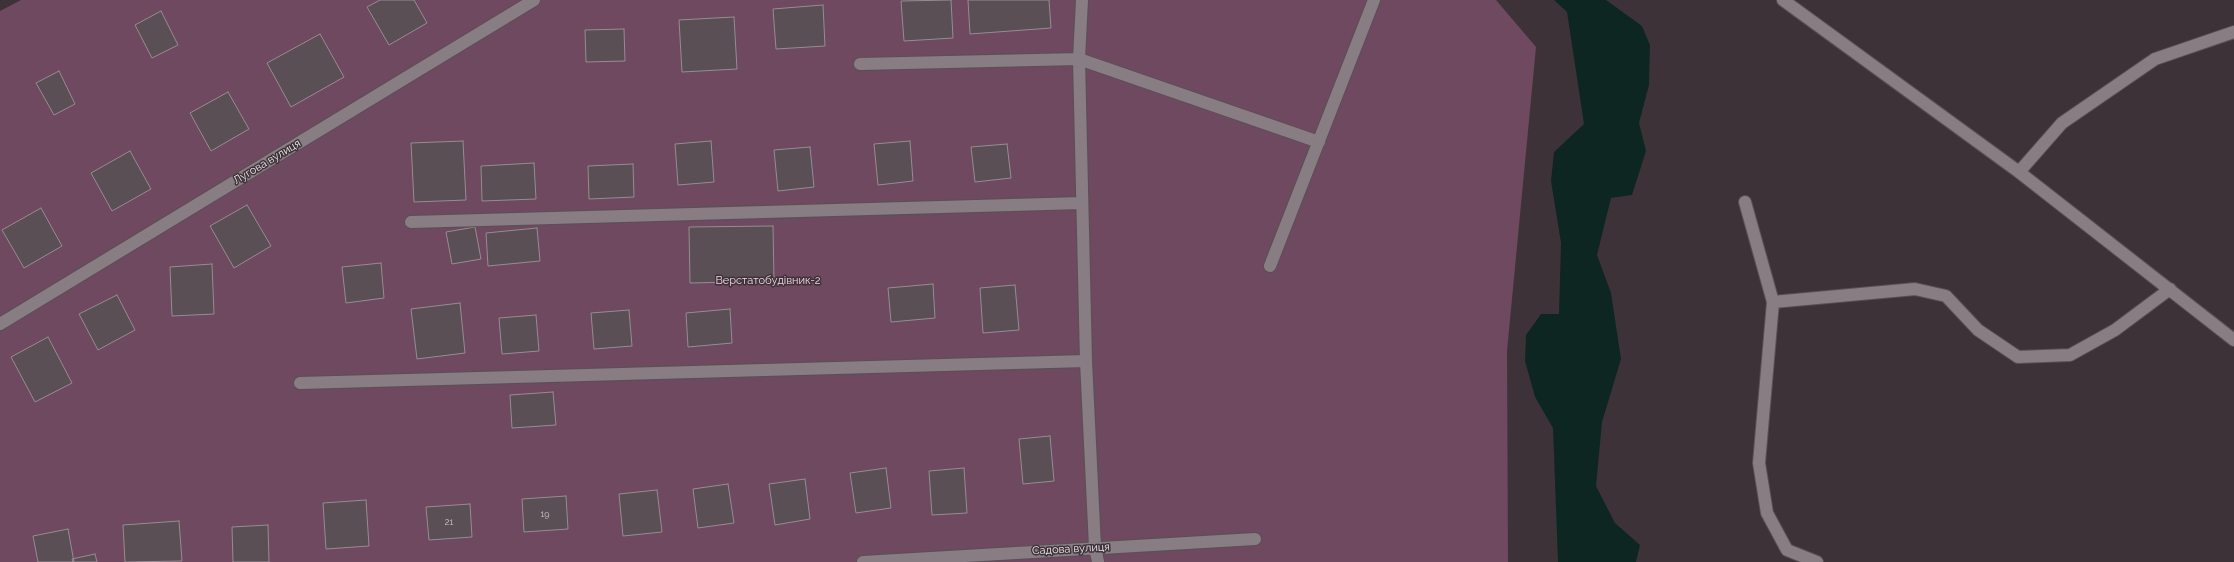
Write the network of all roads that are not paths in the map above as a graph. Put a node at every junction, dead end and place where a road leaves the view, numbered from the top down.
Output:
1 (534, 0) edge
2 (1082, 0) edge
3 (1374, 0) edge
4 (1783, 0) edge
5 (2234, 32) edge
6 (1079, 58) junction
7 (860, 64) dead end
8 (1319, 142) junction
9 (2020, 172) junction
10 (1745, 202) dead end
11 (1082, 203) junction
12 (411, 222) dead end
13 (1270, 266) dead end
14 (2170, 289) junction
15 (1773, 302) junction
16 (0, 324) edge
17 (2234, 340) edge
18 (1086, 361) junction
19 (300, 383) dead end
20 (1255, 539) dead end
21 (1095, 547) junction
22 (1787, 556) edge
23 (863, 562) edge
24 (1098, 562) edge
25 (1817, 562) edge

1 - 16 street, Лугова вулиця
2 - 6 street
3 - 8 street
4 - 9 street
5 - 9 street
6 - 7 street
6 - 8 street
6 - 11 street
8 - 13 street
9 - 14 street
10 - 15 street
11 - 12 street
11 - 18 street
14 - 15 street
14 - 17 street
15 - 22 street
18 - 19 street
18 - 21 street
20 - 21 street, Садова вулиця
21 - 23 street, Садова вулиця
21 - 24 street
22 - 25 street

